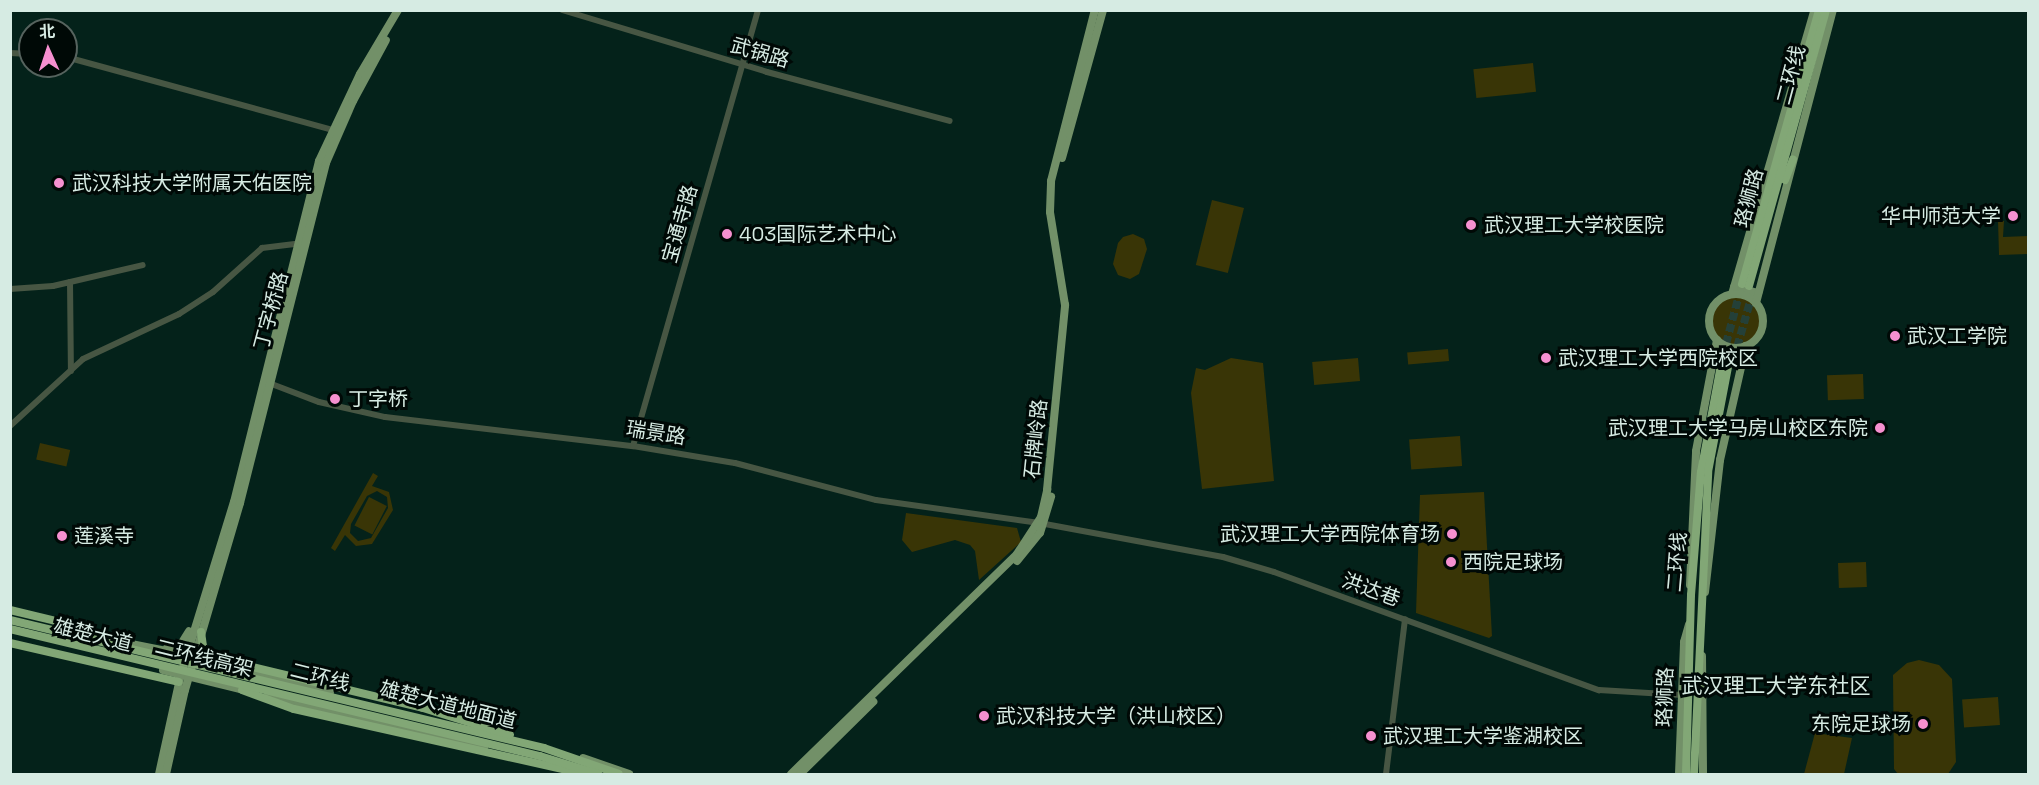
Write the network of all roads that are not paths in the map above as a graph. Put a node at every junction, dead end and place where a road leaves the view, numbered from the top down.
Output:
1 (398, 10) edge
2 (404, 10) edge
3 (562, 10) edge
4 (758, 10) edge
5 (1095, 10) edge
6 (1103, 10) edge
7 (1817, 10) edge
8 (1826, 10) edge
9 (1833, 10) edge
10 (78, 60) edge
11 (742, 65) junction
12 (1805, 72) junction
13 (1785, 118) junction
14 (950, 121) dead end
15 (333, 130) junction
16 (1793, 159) joint
17 (303, 243) junction
18 (143, 265) dead end
19 (70, 282) junction
20 (10, 289) edge
21 (1745, 289) junction
22 (1755, 303) junction
23 (1715, 346) junction
24 (1746, 346) junction
25 (1734, 357) junction
26 (71, 370) junction
27 (269, 382) junction
28 (10, 426) edge
29 (633, 446) junction
30 (1042, 523) junction
31 (1691, 595) junction
32 (1703, 602) junction
33 (10, 610) edge
34 (10, 618) edge
35 (1405, 619) junction
36 (1690, 621) junction
37 (198, 628) junction
38 (10, 630) edge
39 (108, 640) junction
40 (10, 643) edge
41 (160, 649) junction
42 (1702, 649) junction
43 (190, 656) junction
44 (211, 657) junction
45 (182, 682) junction
46 (242, 690) junction
47 (1682, 695) junction
48 (177, 705) junction
49 (544, 748) junction
50 (159, 774) edge
51 (166, 774) edge
52 (586, 774) edge
53 (598, 774) edge
54 (619, 774) edge
55 (629, 774) edge
56 (791, 774) edge
57 (800, 774) edge
58 (1386, 774) edge
59 (1679, 774) edge
60 (1686, 774) edge
61 (1694, 774) edge
62 (1703, 774) edge

1 - 15 main road, 丁字桥路
2 - 17 main road, 丁字桥路
3 - 11 street, 武锅路
4 - 11 street, 宝通寺路
5 - 30 main road, 石牌岭路
6 - 30 main road, 石牌岭路
7 - 12 highway, 二环线
7 - 13 main road, 珞狮路
8 - 12 highway, 二环线
9 - 16 main road
10 - 15 street
11 - 14 street, 武锅路
11 - 29 street, 宝通寺路
12 - 13 highway, 二环线
12 - 21 highway, 二环线
13 - 21 highway, 珞狮路
15 - 17 main road, 丁字桥路
16 - 21 highway
17 - 26 street
17 - 27 main road, 丁字桥路
17 - 37 main road, 丁字桥路
18 - 19 street
19 - 20 street
19 - 26 street
21 - 22 main road
21 - 22 main road
21 - 23 main road
22 - 24 main road
23 - 24 main road
23 - 25 main road
23 - 31 main road
24 - 25 main road
25 - 31 highway, 二环线
25 - 32 main road
25 - 32 highway, 二环线
26 - 28 street
27 - 29 street, 瑞景路
27 - 37 main road, 丁字桥路
29 - 30 street, 瑞景路
30 - 35 street, 洪达巷
30 - 56 main road, 石牌岭路
30 - 57 main road, 石牌岭路
31 - 36 highway, 二环线
32 - 42 highway, 二环线
33 - 39 highway
34 - 39 main road, 雄楚大道地面道
34 - 49 highway, 二环线, bridge
35 - 47 street, 洪达巷
35 - 58 street
36 - 47 main road, 珞狮路
36 - 60 highway, 二环线
37 - 41 main road
37 - 43 main road
37 - 44 highway
38 - 45 main road, 雄楚大道
38 - 53 highway, 二环线高架, bridge
39 - 41 main road, 雄楚大道地面道
40 - 45 highway
41 - 43 main road, 雄楚大道地面道
42 - 61 highway, 二环线
42 - 62 main road, 珞狮路
43 - 44 highway
43 - 45 main road
43 - 55 main road, 雄楚大道地面道
44 - 49 highway, bridge
45 - 46 main road, 雄楚大道
45 - 48 main road
46 - 52 main road, 雄楚大道
46 - 52 highway
47 - 59 main road, 珞狮路
48 - 50 main road
48 - 51 main road
49 - 54 highway, 二环线, bridge

